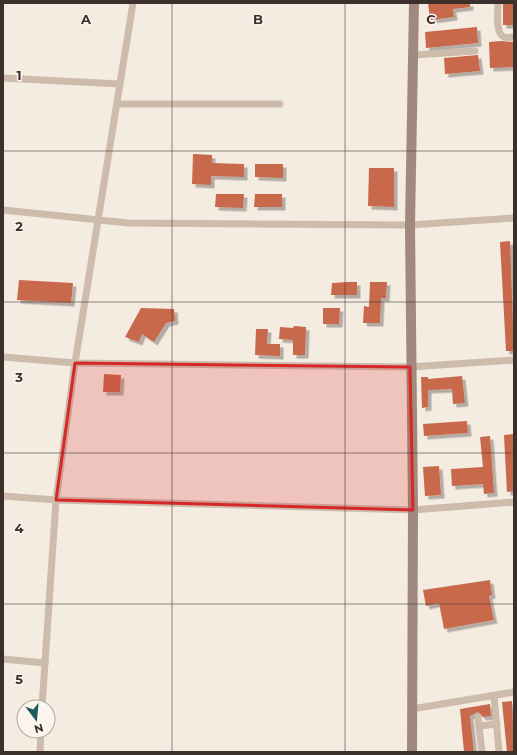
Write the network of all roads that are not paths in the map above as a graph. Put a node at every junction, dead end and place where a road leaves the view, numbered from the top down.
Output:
1 (133, 3) edge
2 (414, 3) edge
3 (498, 3) edge
4 (514, 37) edge
5 (475, 51) dead end
6 (414, 55) junction
7 (3, 78) edge
8 (120, 84) junction
9 (118, 104) junction
10 (280, 104) dead end
11 (3, 210) edge
12 (514, 218) edge
13 (99, 220) junction
14 (410, 225) junction
15 (3, 357) edge
16 (514, 360) edge
17 (75, 363) junction
18 (410, 367) junction
19 (3, 496) edge
20 (56, 500) junction
21 (514, 502) edge
22 (413, 510) junction
23 (3, 659) edge
24 (45, 663) junction
25 (514, 692) edge
26 (494, 696) junction
27 (43, 699) edge
28 (412, 709) junction
29 (478, 717) dead end
30 (496, 724) junction
31 (479, 726) junction
32 (41, 739) edge
33 (40, 752) edge
34 (412, 752) edge
35 (482, 752) edge
36 (499, 752) edge

1 - 8 street
2 - 6 street
3 - 4 street
5 - 6 street
6 - 14 street
7 - 8 street
8 - 9 street
9 - 10 street
9 - 13 street
11 - 13 street
12 - 14 street
13 - 14 street
13 - 17 street
14 - 18 street
15 - 17 street
16 - 18 street
17 - 18 street
17 - 20 street
18 - 22 street
19 - 20 street
20 - 22 street
20 - 24 street
21 - 22 street
22 - 28 street
23 - 24 street
24 - 27 street
25 - 26 street
26 - 28 street
26 - 30 street
28 - 34 street
29 - 31 street
30 - 31 street
30 - 36 street
31 - 35 street
32 - 33 street

